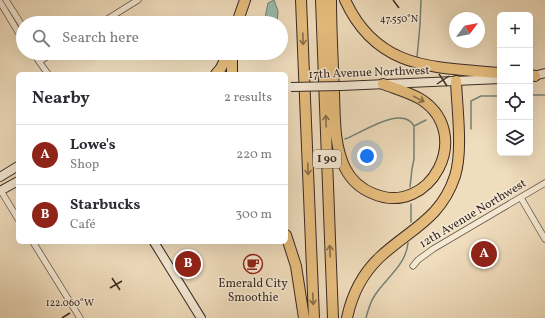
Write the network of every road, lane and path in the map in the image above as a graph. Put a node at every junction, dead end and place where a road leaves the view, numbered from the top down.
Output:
1 (14, 0) edge
2 (124, 0) edge
3 (138, 0) edge
4 (245, 0) edge
5 (301, 0) edge
6 (322, 0) edge
7 (332, 0) edge
8 (345, 0) edge
9 (0, 2) edge
10 (7, 2) edge
11 (128, 6) junction
12 (16, 16) edge
13 (112, 16) edge
14 (239, 16) edge
15 (16, 28) edge
16 (225, 60) edge
17 (232, 60) edge
18 (40, 61) edge
19 (47, 72) edge
20 (218, 72) edge
21 (232, 72) edge
22 (497, 73) edge
23 (497, 79) edge
24 (456, 81) junction
25 (383, 84) junction
26 (288, 87) edge
27 (16, 167) edge
28 (0, 177) edge
29 (16, 182) edge
30 (545, 183) edge
31 (0, 191) edge
32 (521, 198) junction
33 (16, 216) edge
34 (545, 239) edge
35 (288, 241) edge
36 (34, 244) edge
37 (155, 244) edge
38 (414, 266) dead end
39 (80, 318) edge
40 (201, 318) edge
41 (304, 318) edge
42 (314, 318) edge
43 (333, 318) edge
44 (347, 318) edge

1 - 10 street
2 - 11 street
3 - 11 street
4 - 14 highway
5 -> 42 highway, I 90
43 -> 6 highway, I 90
25 -> 7 highway
8 - 22 highway
9 - 15 street
10 - 12 street
11 - 13 street
16 - 20 highway
17 - 21 highway
18 - 19 street
23 - 24 main road, 17th Avenue Northwest
24 - 25 main road, 17th Avenue Northwest
24 - 44 highway
25 - 26 main road, 17th Avenue Northwest, bridge
27 - 28 main road
29 - 31 main road
30 - 32 street, 12th Avenue Northwest
31 - 33 street
32 - 34 street
32 - 38 street, 12th Avenue Northwest
35 - 41 highway
36 - 39 street
37 - 40 main road

